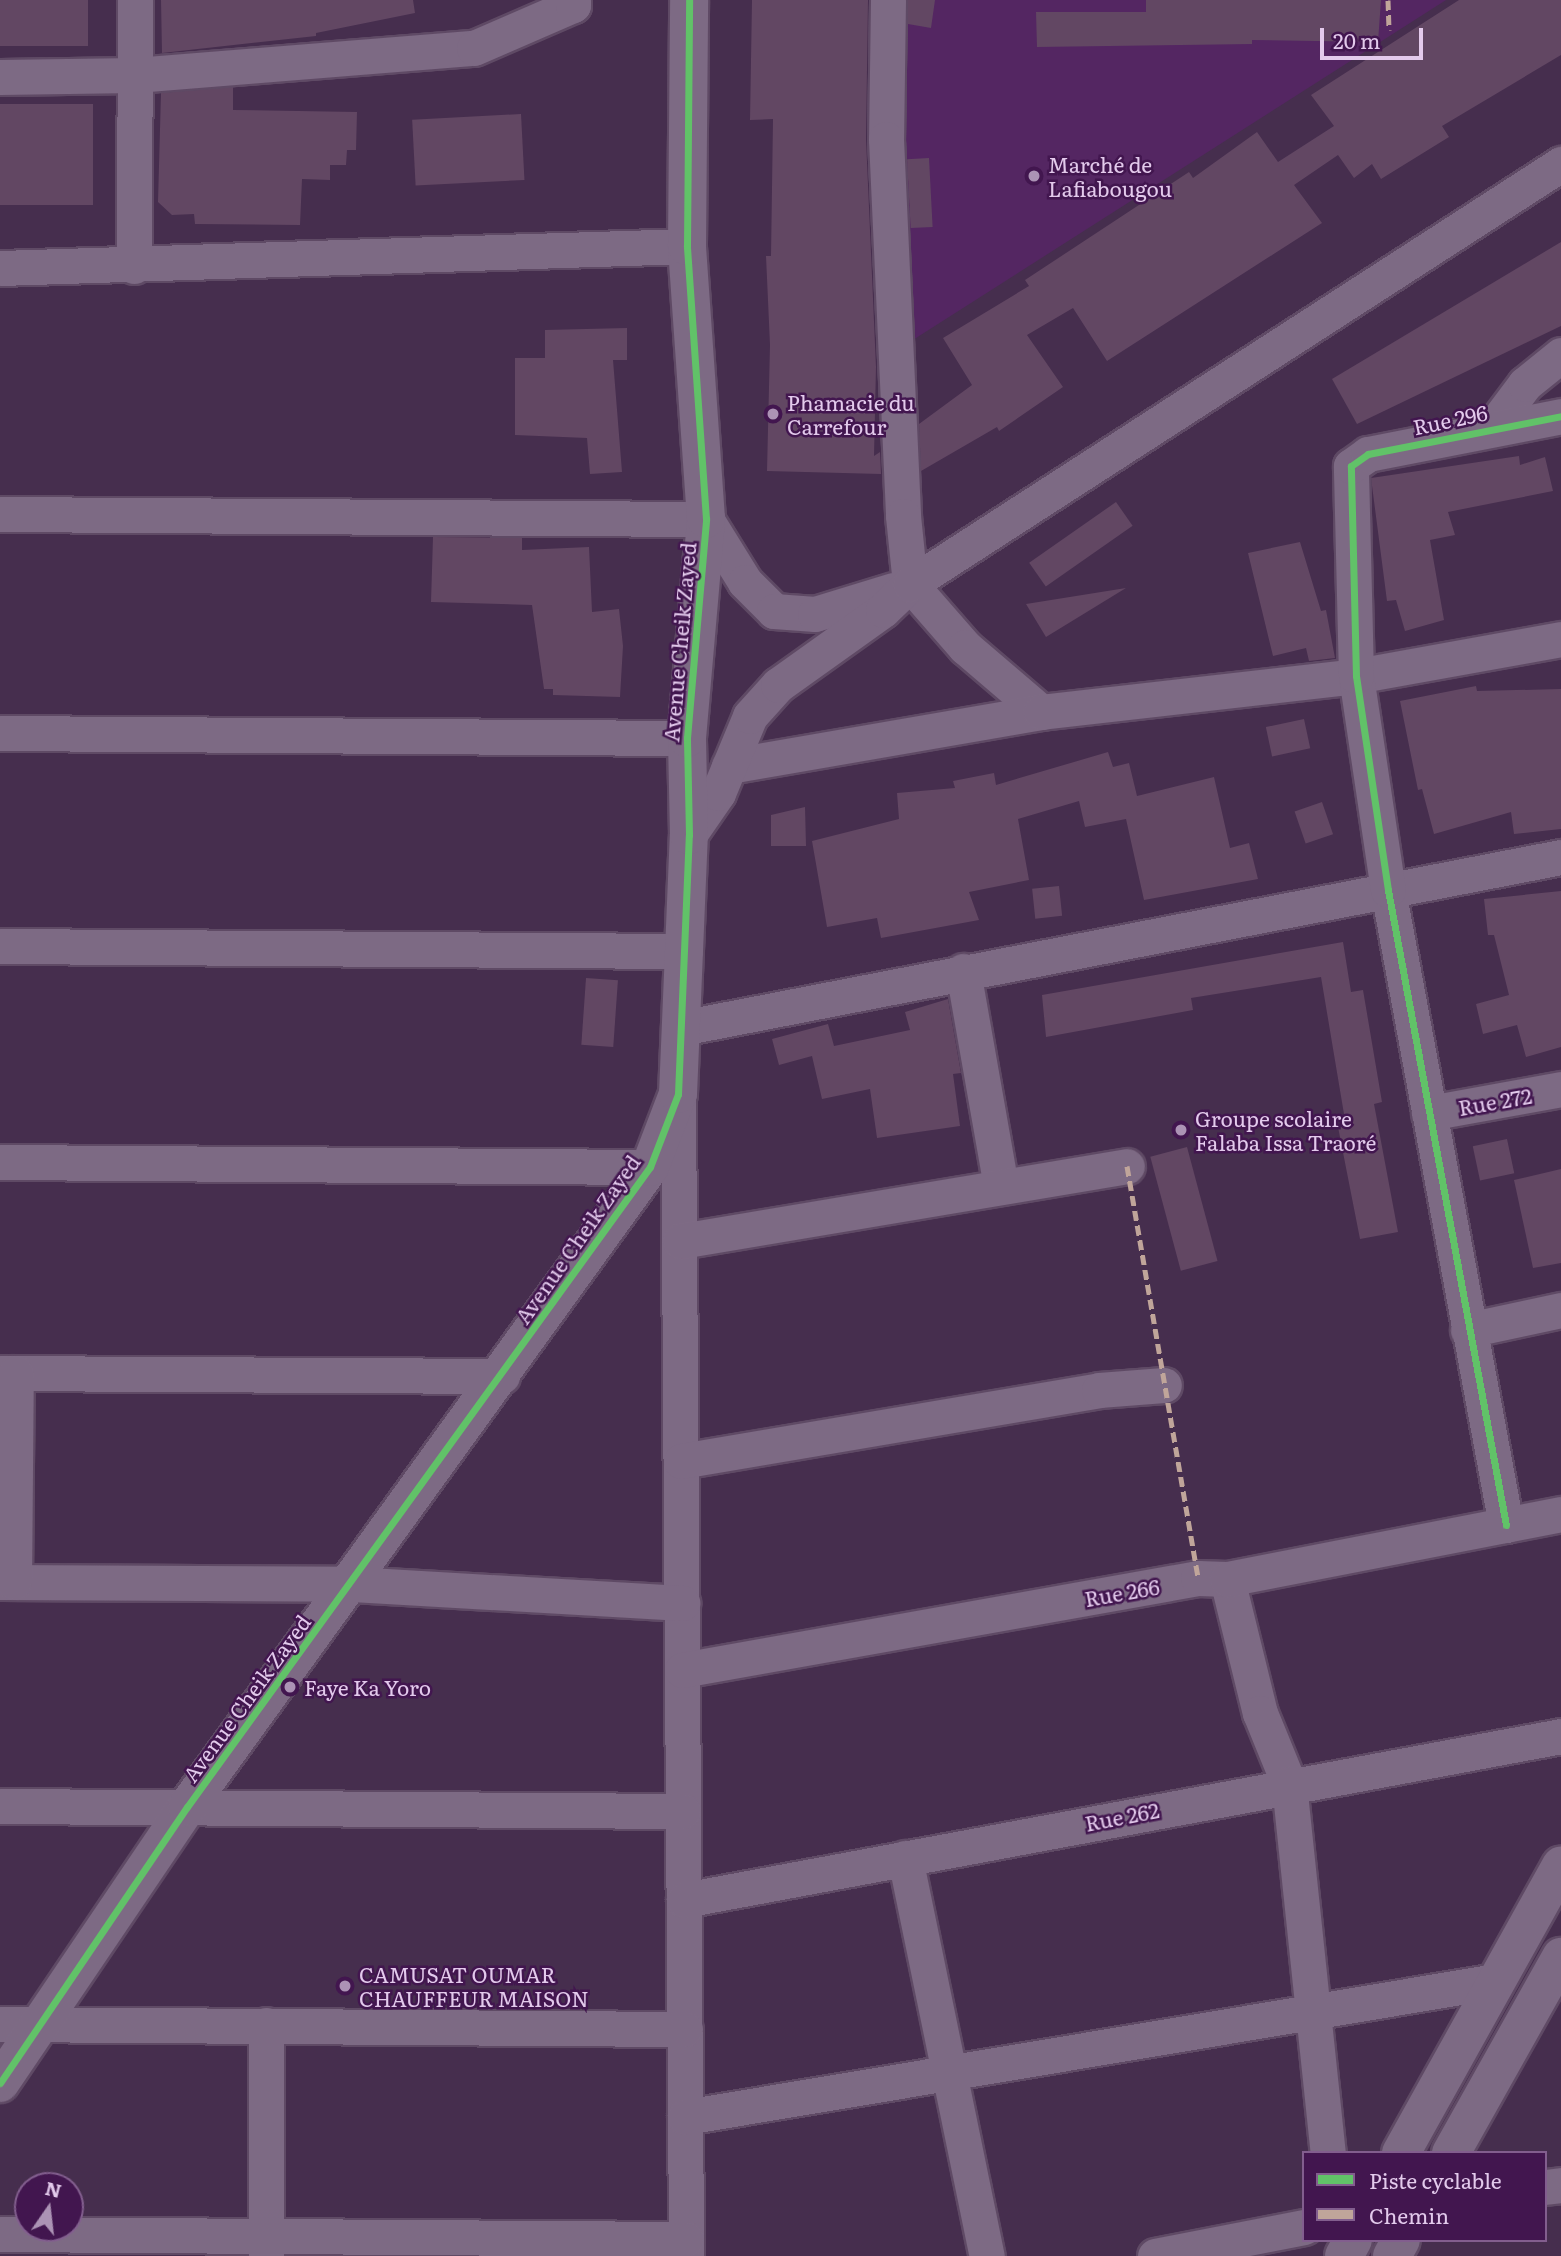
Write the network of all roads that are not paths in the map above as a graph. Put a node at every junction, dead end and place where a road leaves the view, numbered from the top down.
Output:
1 (135, 0) edge
2 (573, 0) edge
3 (689, 0) edge
4 (888, 0) edge
5 (135, 75) junction
6 (0, 77) edge
7 (1561, 164) edge
8 (687, 246) junction
9 (134, 266) junction
10 (0, 268) edge
11 (1561, 355) edge
12 (1561, 416) edge
13 (1492, 428) junction
14 (0, 514) edge
15 (706, 519) junction
16 (910, 584) junction
17 (1561, 639) edge
18 (1356, 676) junction
19 (1041, 712) junction
20 (0, 733) edge
21 (687, 738) junction
22 (729, 766) junction
23 (690, 835) junction
24 (1561, 857) edge
25 (1388, 890) junction
26 (0, 946) edge
27 (685, 951) junction
28 (962, 971) junction
29 (681, 1028) junction
30 (1561, 1089) edge
31 (678, 1094) junction
32 (1429, 1113) junction
33 (0, 1162) edge
34 (1127, 1166) dead end
35 (650, 1167) junction
36 (1001, 1186) junction
37 (680, 1241) junction
38 (1561, 1310) edge
39 (1468, 1330) junction
40 (8, 1373) edge
41 (502, 1376) junction
42 (1164, 1385) dead end
43 (681, 1461) junction
44 (1561, 1514) edge
45 (1506, 1525) junction
46 (1227, 1579) junction
47 (7, 1582) edge
48 (352, 1584) junction
49 (682, 1603) junction
50 (682, 1670) junction
51 (1561, 1736) edge
52 (1289, 1784) junction
53 (0, 1806) edge
54 (187, 1807) junction
55 (683, 1811) junction
56 (905, 1858) junction
57 (1561, 1865) edge
58 (684, 1900) junction
59 (1561, 1957) edge
60 (1496, 1981) junction
61 (1313, 2010) junction
62 (0, 2024) edge
63 (40, 2024) junction
64 (266, 2025) junction
65 (685, 2029) junction
66 (948, 2073) junction
67 (0, 2083) edge
68 (685, 2117) junction
69 (1328, 2151) edge
70 (1402, 2151) edge
71 (1452, 2151) edge
72 (1302, 2227) edge
73 (0, 2234) edge
74 (266, 2246) edge
75 (686, 2248) edge
76 (987, 2256) edge
77 (1156, 2256) edge

1 - 5 street
2 - 5 street
3 - 8 street, Avenue Cheik Zayed
4 - 16 street
5 - 6 street
5 - 9 street
7 - 16 street
8 - 9 street
8 - 15 street, Avenue Cheik Zayed
9 - 10 street
11 - 13 street
12 - 13 street, Rue 296
13 - 18 street, Rue 296
14 - 15 street
15 - 16 street
15 - 21 street, Avenue Cheik Zayed
16 - 19 street
16 - 22 street
17 - 18 street
18 - 19 street
18 - 25 street
19 - 22 street
20 - 21 street
21 - 23 street, Avenue Cheik Zayed
22 - 23 street
23 - 27 street, Avenue Cheik Zayed
24 - 25 street
25 - 28 street
25 - 32 street
26 - 27 street
27 - 29 street, Avenue Cheik Zayed
28 - 29 street
28 - 36 street
29 - 31 street, Avenue Cheik Zayed
30 - 32 street, Rue 272
31 - 35 street, Avenue Cheik Zayed
31 - 37 street
32 - 39 street
33 - 35 street
34 - 36 street
35 - 41 street, Avenue Cheik Zayed
36 - 37 street
37 - 43 street
38 - 39 street
39 - 45 street
40 - 41 street
40 - 47 street
41 - 48 street, Avenue Cheik Zayed
42 - 43 street
43 - 49 street
44 - 45 street, Rue 266
45 - 46 street, Rue 266
46 - 50 street, Rue 266
46 - 52 street
47 - 48 street
48 - 49 street
48 - 54 street, Avenue Cheik Zayed
49 - 50 street
50 - 55 street
51 - 52 street, Rue 262
52 - 56 street, Rue 262
52 - 61 street
53 - 54 street
54 - 55 street
54 - 63 street, Avenue Cheik Zayed
55 - 58 street
56 - 58 street, Rue 262
56 - 66 street
57 - 60 street
58 - 65 street
59 - 71 street
60 - 61 street
60 - 70 street
61 - 66 street
61 - 69 street
62 - 63 street
63 - 64 street
63 - 67 street, Avenue Cheik Zayed
64 - 65 street
64 - 74 street
65 - 68 street
66 - 68 street
66 - 76 street
68 - 75 street
72 - 77 street
73 - 74 street
74 - 75 street

